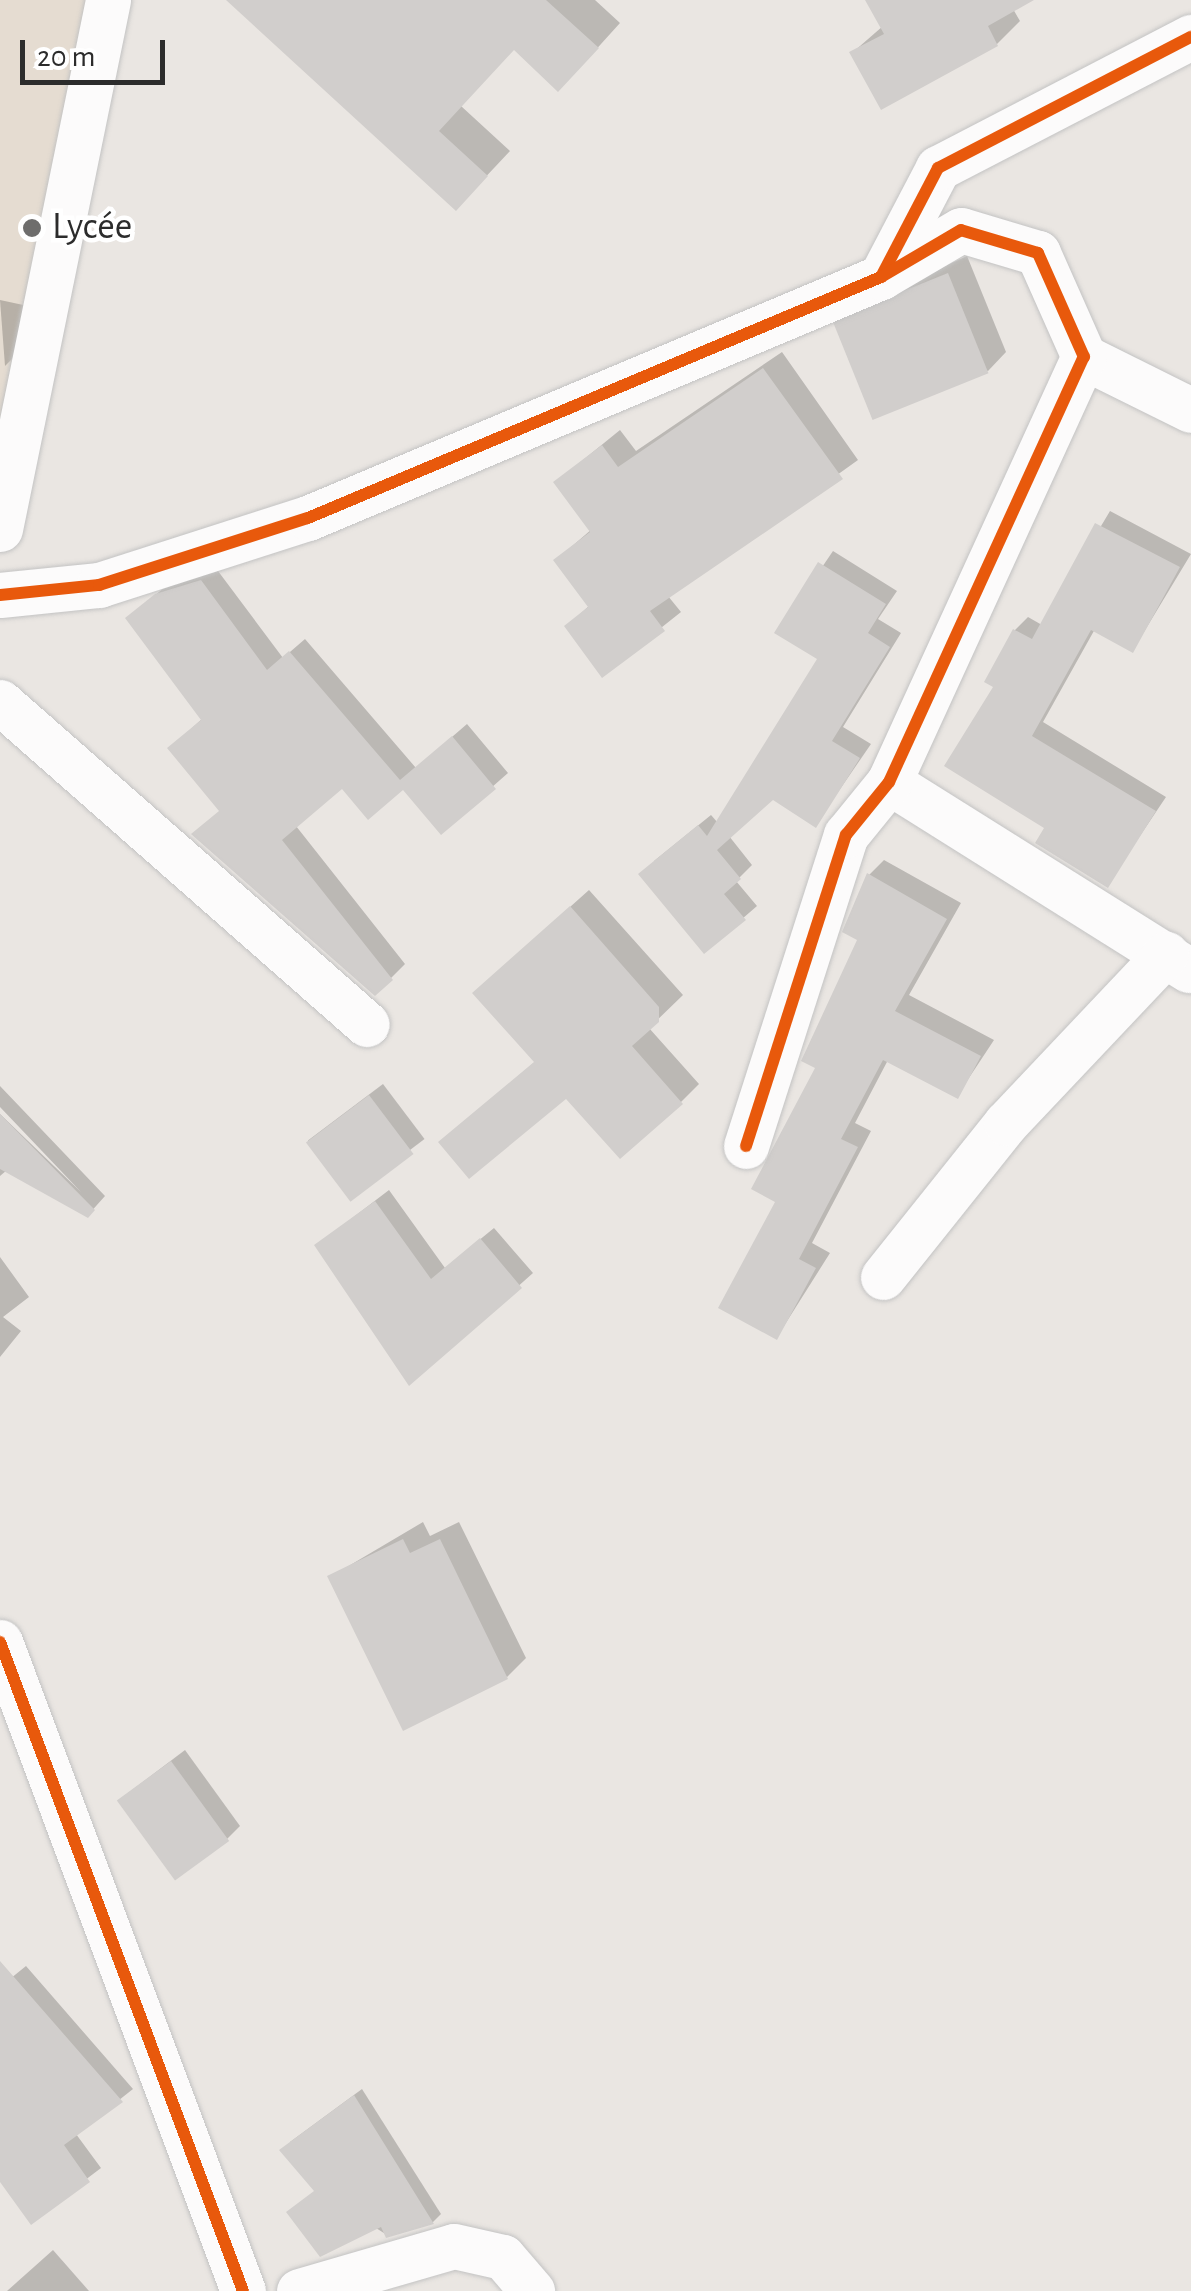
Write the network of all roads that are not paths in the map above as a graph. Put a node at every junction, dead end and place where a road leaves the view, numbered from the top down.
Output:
1 (108, 0) edge
2 (1191, 37) edge
3 (938, 168) junction
4 (961, 230) junction
5 (882, 278) junction
6 (1084, 357) junction
7 (1191, 410) edge
8 (0, 529) edge
9 (0, 595) edge
10 (0, 702) edge
11 (889, 782) junction
12 (1179, 963) edge
13 (366, 1024) dead end
14 (746, 1146) dead end
15 (883, 1277) dead end
16 (0, 1642) edge
17 (243, 2291) edge
18 (298, 2291) edge
19 (532, 2291) edge

1 - 8 street
2 - 3 street
3 - 4 street
3 - 5 street
4 - 5 street
4 - 6 street
5 - 9 street
6 - 7 street
6 - 11 street
10 - 13 street
11 - 12 street
11 - 14 street
12 - 15 street
16 - 17 street
18 - 19 street

